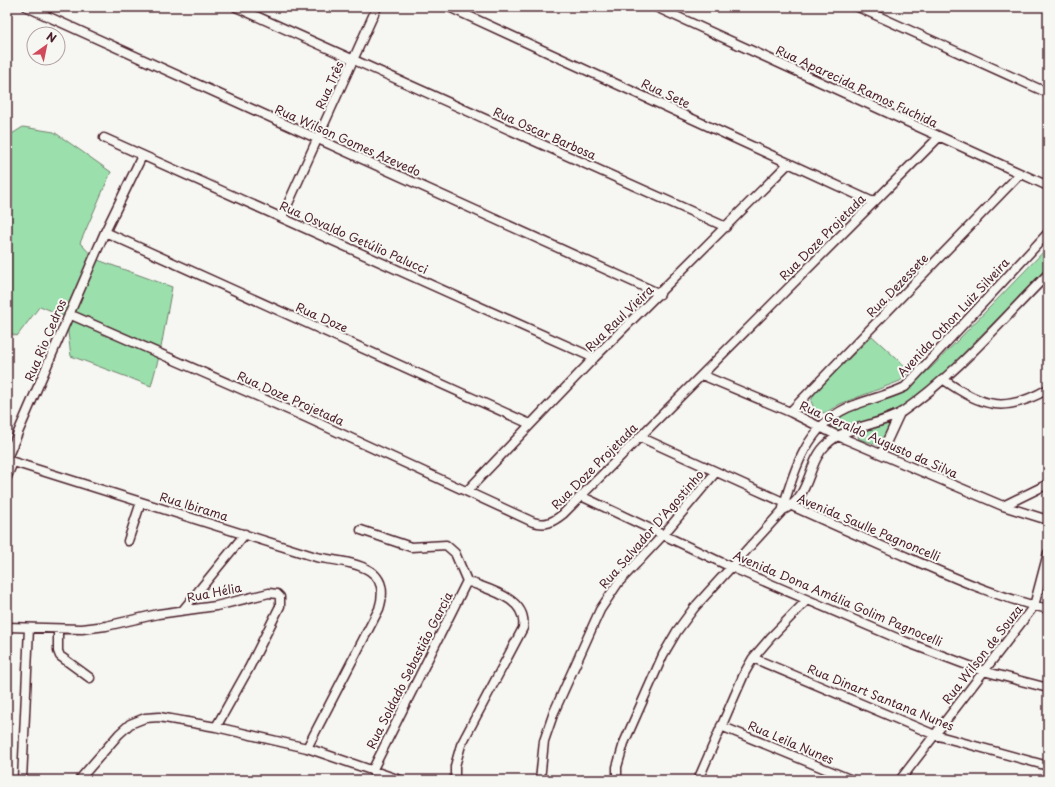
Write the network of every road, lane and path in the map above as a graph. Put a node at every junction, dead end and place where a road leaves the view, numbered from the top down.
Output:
1 (27, 7) edge
2 (236, 7) edge
3 (377, 7) edge
4 (449, 7) edge
5 (656, 7) edge
6 (858, 7) edge
7 (353, 60) junction
8 (1048, 93) edge
9 (939, 137) junction
10 (104, 138) dead end
11 (318, 139) junction
12 (142, 156) junction
13 (789, 163) junction
14 (1020, 174) junction
15 (1048, 186) edge
16 (873, 202) junction
17 (282, 217) junction
18 (726, 227) junction
19 (105, 232) junction
20 (1048, 233) edge
21 (1048, 274) edge
22 (660, 294) junction
23 (69, 314) junction
24 (594, 358) junction
25 (702, 375) junction
26 (944, 380) junction
27 (1048, 390) edge
28 (790, 412) junction
29 (900, 413) junction
30 (530, 424) junction
31 (819, 426) junction
32 (838, 436) junction
33 (640, 437) junction
34 (881, 454) junction
35 (9, 460) edge
36 (716, 472) junction
37 (7, 477) edge
38 (1048, 484) edge
39 (467, 491) junction
40 (581, 496) junction
41 (141, 502) junction
42 (1003, 506) junction
43 (786, 507) junction
44 (1048, 520) edge
45 (361, 530) dead end
46 (245, 534) junction
47 (664, 534) junction
48 (128, 541) dead end
49 (1048, 553) edge
50 (731, 567) junction
51 (467, 581) junction
52 (807, 600) junction
53 (1034, 606) junction
54 (1048, 609) edge
55 (183, 610) junction
56 (7, 627) edge
57 (29, 628) junction
58 (58, 629) junction
59 (754, 658) junction
60 (983, 671) junction
61 (90, 678) dead end
62 (1048, 688) edge
63 (721, 726) junction
64 (216, 727) junction
65 (935, 735) junction
66 (307, 748) junction
67 (1048, 766) edge
68 (372, 771) junction
69 (22, 780) edge
70 (79, 780) edge
71 (400, 780) edge
72 (455, 780) edge
73 (540, 780) edge
74 (617, 780) edge
75 (698, 780) edge
76 (852, 780) edge
77 (900, 780) edge

1 - 11 street, Rua Wilson Gomes Azevedo
2 - 7 street, Rua Oscar Barbosa
3 - 7 street, Rua Três
4 - 13 street, Rua Sete
5 - 9 street, Rua Aparecida Ramos Fuchida
6 - 8 street
7 - 11 street, Rua Três
7 - 18 street, Rua Oscar Barbosa
9 - 14 street, Rua Aparecida Ramos Fuchida
9 - 16 street, Rua Doze Projetada
10 - 12 street, Rua Osvaldo Getúlio Palucci
11 - 17 street, Rua Três
11 - 22 street, Rua Wilson Gomes Azevedo
12 - 17 street, Rua Osvaldo Getúlio Palucci
12 - 19 street, Rua Rio Cedros
13 - 16 street, Rua Sete
13 - 18 street, Rua Raul Vieira
14 - 15 street, Rua Aparecida Ramos Fuchida
14 - 28 street, Rua Dezessete
16 - 25 street, Rua Doze Projetada
17 - 24 street, Rua Osvaldo Getúlio Palucci
18 - 22 street, Rua Raul Vieira
19 - 23 street, Rua Rio Cedros
19 - 30 street, Rua Doze
20 - 31 street, Avenida Othon Luiz Silveira
21 - 26 street, Avenida Othon Luiz Silveira
22 - 24 street, Rua Raul Vieira
23 - 35 street, Rua Rio Cedros
23 - 39 street, Rua Doze Projetada
24 - 30 street, Rua Raul Vieira
25 - 28 street, Rua Geraldo Augusto da Silva
25 - 33 street, Rua Doze Projetada
26 - 27 street
26 - 29 street, Avenida Othon Luiz Silveira
28 - 31 street, Rua Geraldo Augusto da Silva
29 - 32 street, Avenida Othon Luiz Silveira
29 - 34 street
30 - 39 street, Rua Raul Vieira
31 - 32 street, Rua Geraldo Augusto da Silva
31 - 43 street, Avenida Othon Luiz Silveira
32 - 34 street, Rua Geraldo Augusto da Silva
32 - 43 street, Avenida Othon Luiz Silveira
33 - 36 street, Avenida Saulle Pagnoncelli
33 - 40 street, Rua Doze Projetada
34 - 42 street, Rua Geraldo Augusto da Silva
35 - 37 street, Rua Rio Cedros
35 - 41 street, Rua Ibirama
36 - 43 street, Avenida Saulle Pagnoncelli
36 - 47 street, Rua Salvador D'Agostinho
38 - 42 street
39 - 40 street, Rua Doze Projetada
40 - 47 street, Avenida Dona Amália Golim Pagnocelli
41 - 46 street, Rua Ibirama
41 - 48 street
42 - 44 street, Rua Geraldo Augusto da Silva
43 - 50 street, Avenida Othon Luiz Silveira
43 - 53 street, Avenida Saulle Pagnoncelli
45 - 51 street
46 - 55 street
46 - 66 street, Rua Ibirama
47 - 50 street, Avenida Dona Amália Golim Pagnocelli
47 - 73 street, Rua Salvador D'Agostinho
49 - 53 street, Rua Wilson de Souza
50 - 52 street, Avenida Dona Amália Golim Pagnocelli
50 - 74 street, Avenida Othon Luiz Silveira
51 - 68 street, Rua Soldado Sebastião Garcia
51 - 72 street
52 - 59 street
52 - 60 street, Avenida Dona Amália Golim Pagnocelli
53 - 54 street, Avenida Saulle Pagnoncelli
53 - 60 street, Rua Wilson de Souza
55 - 58 street, Rua Hélia
55 - 64 street, Rua Hélia
56 - 57 street, Rua Hélia
57 - 58 street, Rua Hélia
57 - 69 street
58 - 61 street
59 - 63 street
59 - 65 street, Rua Dinart Santana Nunes
60 - 62 street, Avenida Dona Amália Golim Pagnocelli
60 - 65 street, Rua Wilson de Souza
63 - 75 street
63 - 76 street, Rua Leila Nunes
64 - 66 street
64 - 70 street
65 - 67 street, Rua Dinart Santana Nunes
65 - 77 street, Rua Wilson de Souza
66 - 68 street
68 - 71 street

